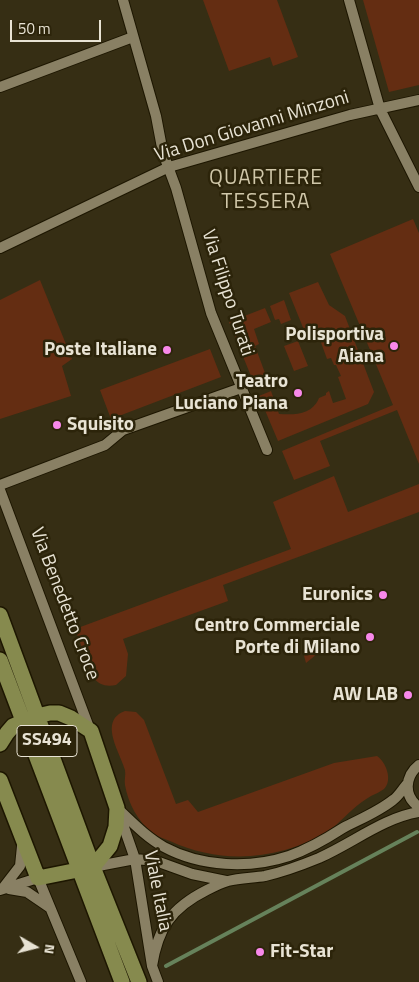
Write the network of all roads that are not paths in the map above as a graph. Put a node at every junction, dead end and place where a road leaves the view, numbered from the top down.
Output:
1 (123, 0) edge
2 (349, 0) edge
3 (133, 37) junction
4 (0, 87) edge
5 (419, 100) edge
6 (380, 109) junction
7 (169, 167) junction
8 (419, 187) edge
9 (0, 248) edge
10 (241, 388) junction
11 (267, 450) dead end
12 (0, 485) edge
13 (0, 490) edge
14 (0, 615) edge
15 (0, 660) edge
16 (37, 716) junction
17 (23, 722) junction
18 (90, 731) junction
19 (0, 744) edge
20 (419, 765) edge
21 (0, 780) edge
22 (408, 783) junction
23 (419, 807) edge
24 (117, 808) junction
25 (419, 812) edge
26 (22, 835) junction
27 (135, 859) junction
28 (86, 868) junction
29 (38, 878) junction
30 (226, 881) junction
31 (1, 889) edge
32 (51, 910) junction
33 (152, 966) junction
34 (81, 982) edge
35 (122, 982) edge
36 (139, 982) edge
37 (158, 982) edge

1 - 3 street, Via Filippo Turati
2 - 6 street
3 - 4 street
3 - 7 street, Via Filippo Turati
5 - 6 street, Via Don Giovanni Minzoni
6 - 7 street, Via Don Giovanni Minzoni
6 - 8 street
7 - 9 street, Via Don Giovanni Minzoni
7 - 10 street, Via Filippo Turati
10 - 11 street, Via Filippo Turati
10 - 12 street
13 - 18 street, Via Benedetto Croce
14 - 16 main road, SS494
15 - 17 main road, SS494
16 - 17 main road, SS494
16 - 18 main road, SS494
16 - 28 main road, SS494
17 - 19 main road, SS494
17 - 28 main road, SS494
18 - 24 main road, Via Benedetto Croce / SS494
20 - 22 street
21 - 26 main road
22 - 23 street
22 - 24 street
24 - 27 street, Viale Italia
24 - 28 main road, Via Benedetto Croce / SS494
25 - 30 street
26 - 29 main road
26 - 31 street
27 - 28 street
27 - 30 street
27 - 33 street, Viale Italia
28 - 29 main road
28 - 35 main road, SS494
28 - 36 main road, SS494
29 - 31 street
29 - 32 street
30 - 33 street
31 - 32 street
32 - 34 street
33 - 37 street, Viale Italia

